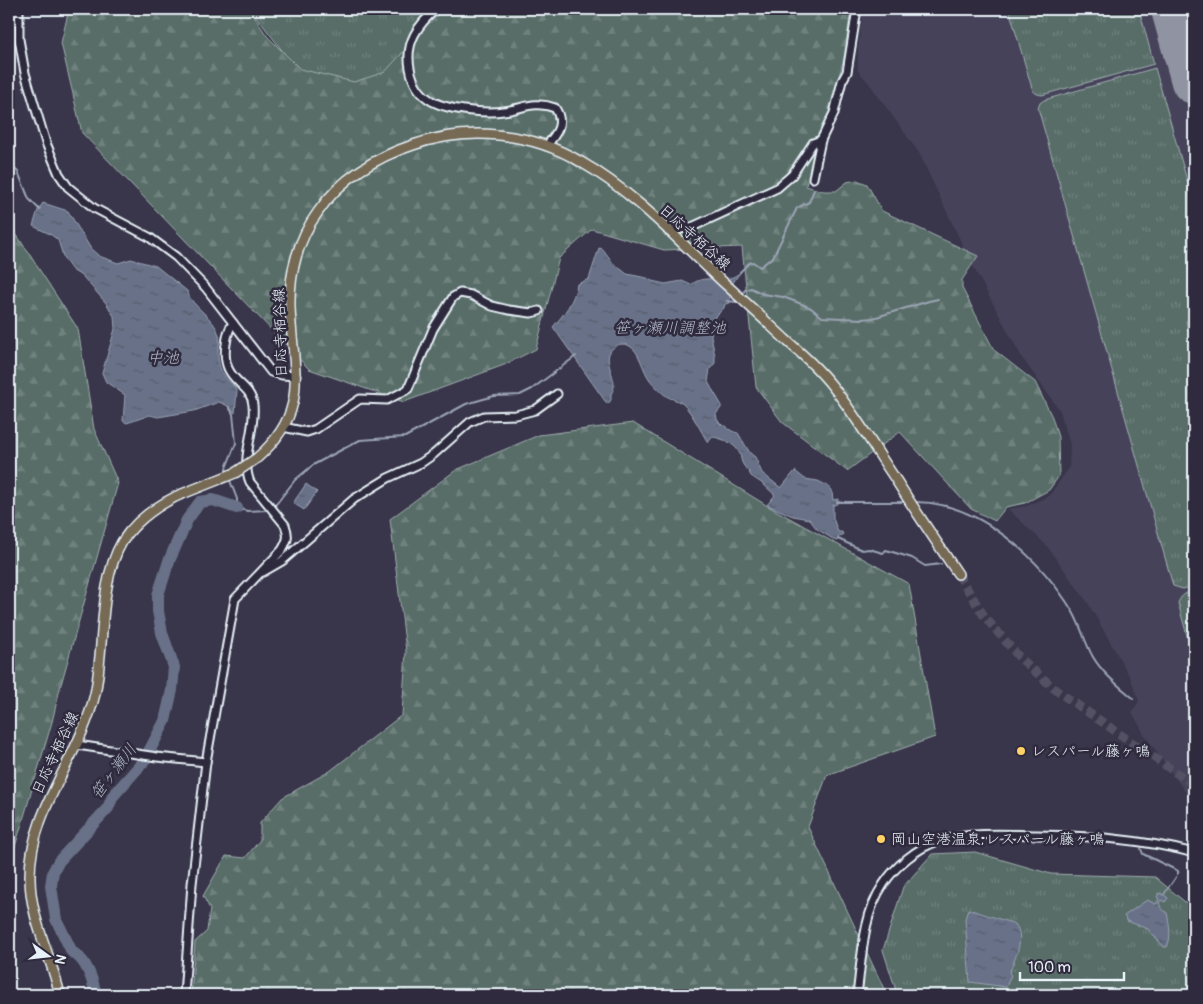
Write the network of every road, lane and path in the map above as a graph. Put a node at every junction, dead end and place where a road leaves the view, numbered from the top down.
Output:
1 (19, 9) edge
2 (436, 9) edge
3 (857, 9) edge
4 (821, 140) junction
5 (546, 146) junction
6 (813, 178) dead end
7 (668, 231) junction
8 (539, 311) dead end
9 (233, 323) junction
10 (296, 376) junction
11 (557, 394) dead end
12 (283, 427) junction
13 (958, 574) tunnel mouth
14 (256, 576) junction
15 (77, 745) junction
16 (206, 762) junction
17 (1194, 853) edge
18 (60, 995) edge
19 (184, 995) edge
20 (857, 995) edge

1 - 9 street
2 - 5 street
3 - 4 street
4 - 6 street
4 - 7 street
5 - 7 main road, 日応寺栢谷線
5 - 10 main road, 日応寺栢谷線
7 - 13 main road, 日応寺栢谷線
8 - 12 street
9 - 10 street
9 - 14 street
10 - 12 main road, 日応寺栢谷線
11 - 14 street
12 - 15 main road, 日応寺栢谷線, bridge
14 - 16 street
15 - 16 street
15 - 18 main road, 日応寺栢谷線
16 - 19 street
17 - 20 street

